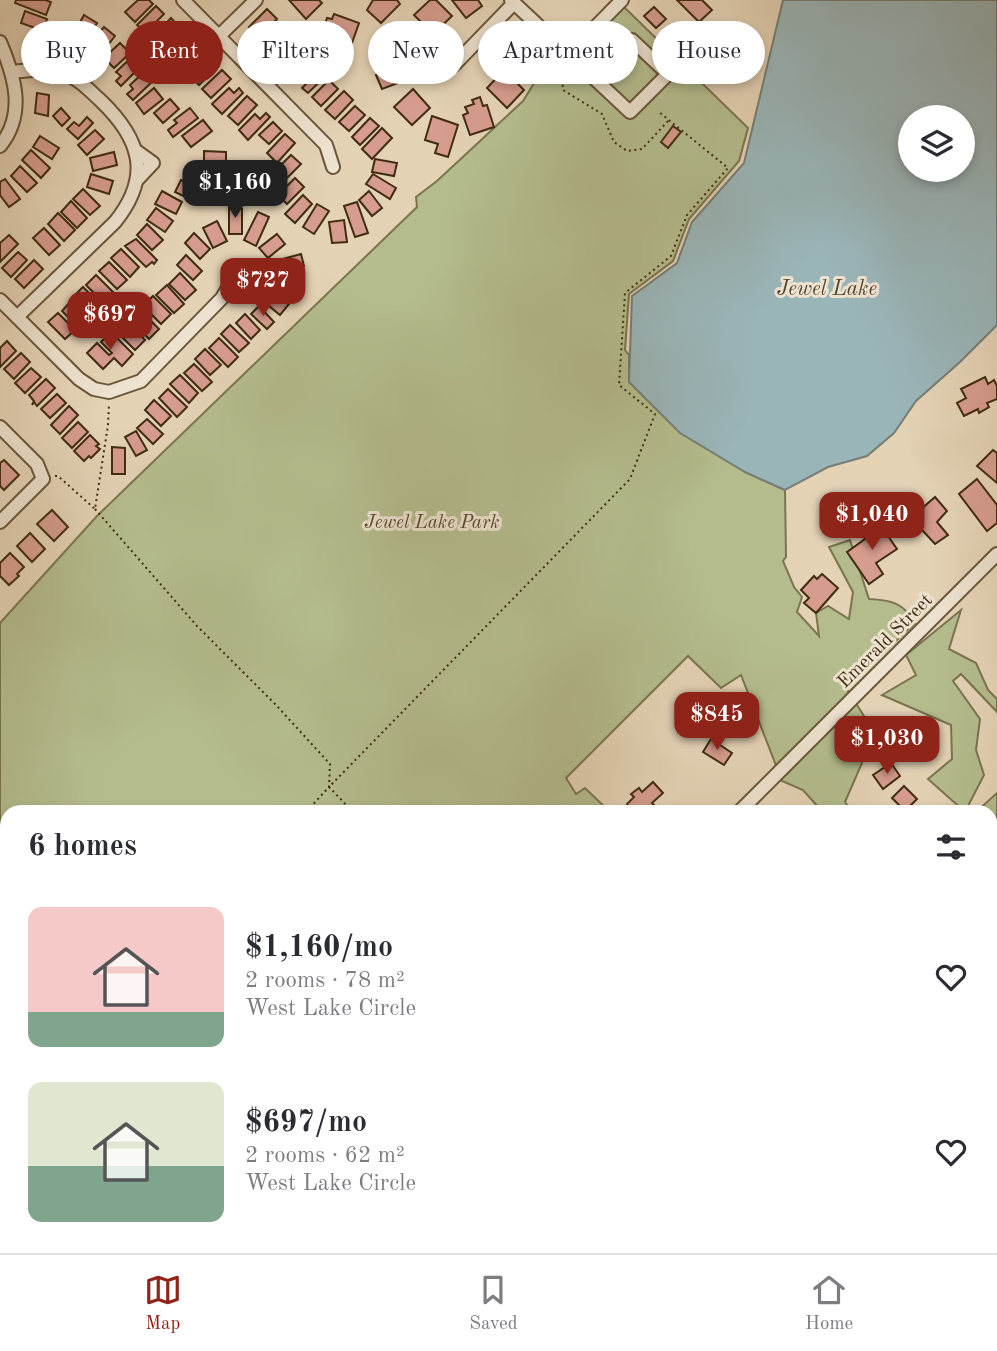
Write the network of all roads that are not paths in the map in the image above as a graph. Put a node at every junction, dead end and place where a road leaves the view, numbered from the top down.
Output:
1 (183, 0) edge
2 (256, 0) edge
3 (622, 0) edge
4 (513, 2) edge
5 (204, 21) edge
6 (533, 21) edge
7 (601, 21) edge
8 (223, 32) edge
9 (223, 40) edge
10 (0, 42) edge
11 (464, 54) edge
12 (12, 72) junction
13 (595, 79) joint
14 (0, 146) edge
15 (333, 167) dead end
16 (233, 280) dead end
17 (0, 299) edge
18 (17, 317) junction
19 (0, 427) edge
20 (0, 522) edge
21 (997, 554) edge
22 (747, 805) edge

1 - 5 street
2 - 8 street
3 - 7 street
4 - 6 street
4 - 11 street
9 - 15 street
10 - 12 street
12 - 14 street
12 - 18 street
13 - 13 street
16 - 18 street
17 - 18 street
19 - 20 street
21 - 22 street, Emerald Street

